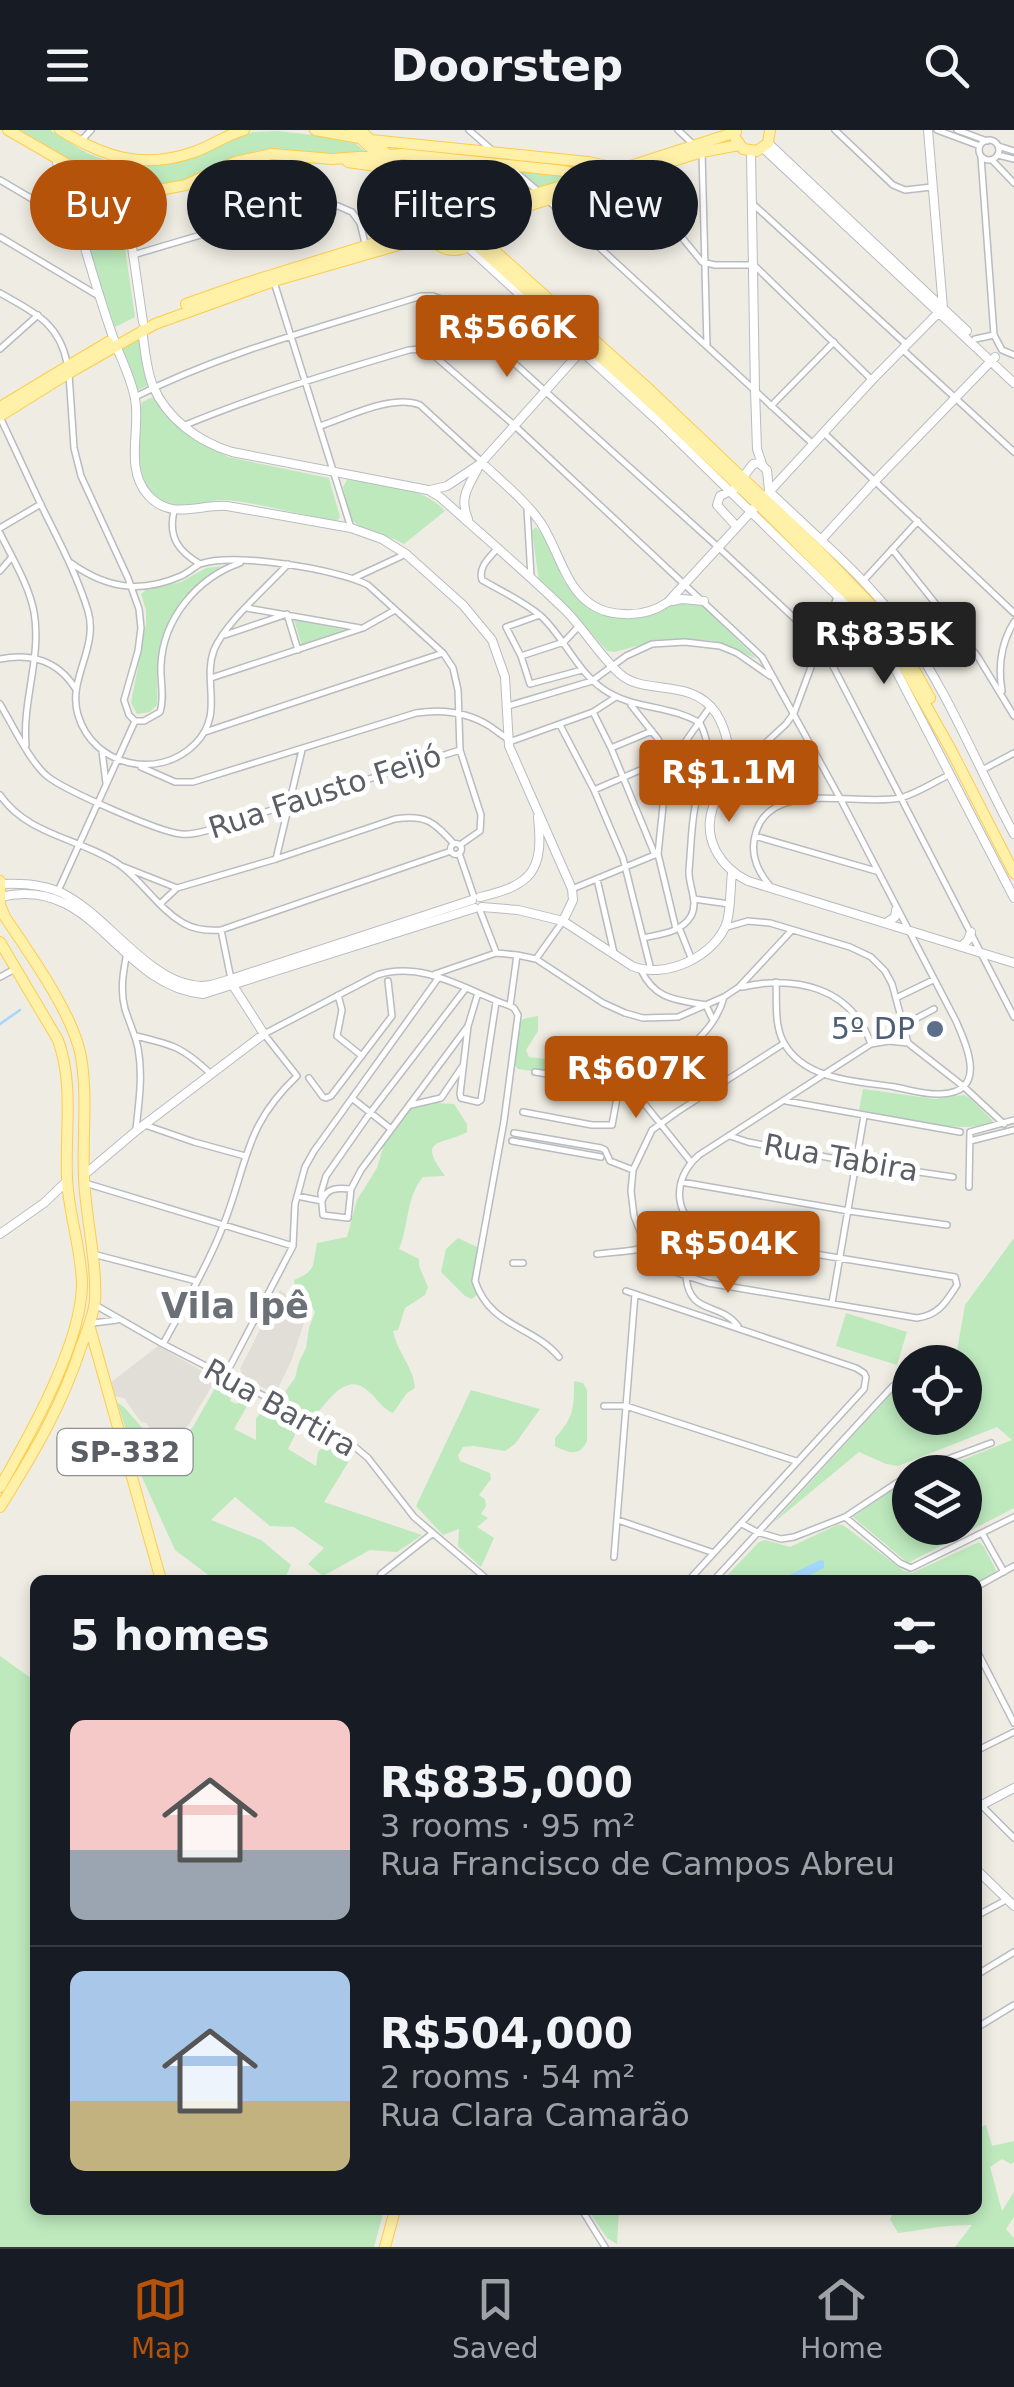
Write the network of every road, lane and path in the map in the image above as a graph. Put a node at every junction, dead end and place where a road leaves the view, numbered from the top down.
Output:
1 (8, 130) edge
2 (60, 130) edge
3 (91, 130) edge
4 (244, 130) edge
5 (315, 130) edge
6 (469, 130) edge
7 (678, 130) edge
8 (835, 130) edge
9 (928, 130) edge
10 (936, 130) edge
11 (957, 130) edge
12 (736, 131) edge
13 (362, 134) edge
14 (767, 140) edge
15 (80, 142) junction
16 (983, 144) junction
17 (739, 145) junction
18 (998, 146) junction
19 (698, 149) junction
20 (1014, 151) edge
21 (494, 152) junction
22 (381, 154) junction
23 (456, 154) junction
24 (982, 157) junction
25 (995, 157) junction
26 (56, 158) joint
27 (119, 158) joint
28 (332, 159) junction
29 (1014, 159) edge
30 (60, 160) edge
31 (392, 160) edge
32 (417, 160) edge
33 (484, 160) edge
34 (503, 160) edge
35 (569, 160) edge
36 (664, 160) edge
37 (357, 161) edge
38 (0, 180) edge
39 (1014, 182) edge
40 (532, 186) edge
41 (932, 187) junction
42 (167, 189) edge
43 (552, 191) edge
44 (552, 192) edge
45 (543, 195) junction
46 (30, 198) edge
47 (532, 198) edge
48 (753, 204) junction
49 (357, 219) edge
50 (0, 236) edge
51 (86, 250) edge
52 (131, 250) edge
53 (366, 250) edge
54 (482, 250) edge
55 (484, 250) edge
56 (691, 250) edge
57 (132, 254) junction
58 (706, 264) junction
59 (754, 265) junction
60 (273, 278) junction
61 (942, 280) junction
62 (0, 293) edge
63 (100, 296) junction
64 (928, 299) junction
65 (941, 310) junction
66 (38, 315) junction
67 (142, 326) junction
68 (290, 335) junction
69 (994, 336) junction
70 (975, 339) junction
71 (115, 342) junction
72 (834, 342) junction
73 (706, 346) junction
74 (904, 347) junction
75 (0, 349) edge
76 (582, 350) junction
77 (1014, 355) edge
78 (996, 356) junction
79 (68, 370) junction
80 (1014, 375) edge
81 (306, 380) junction
82 (872, 380) junction
83 (1014, 383) edge
84 (154, 388) junction
85 (545, 390) junction
86 (755, 390) junction
87 (135, 397) junction
88 (956, 398) junction
89 (772, 406) junction
90 (0, 407) edge
91 (0, 417) edge
92 (514, 425) junction
93 (183, 426) junction
94 (320, 426) junction
95 (824, 432) junction
96 (813, 444) junction
97 (1014, 452) edge
98 (480, 463) junction
99 (758, 464) junction
100 (333, 471) junction
101 (768, 477) junction
102 (778, 481) junction
103 (875, 481) junction
104 (737, 485) junction
105 (428, 490) junction
106 (760, 501) junction
107 (40, 504) junction
108 (526, 506) junction
109 (174, 510) junction
110 (918, 521) junction
111 (542, 525) junction
112 (472, 526) junction
113 (736, 527) junction
114 (352, 528) junction
115 (528, 528) junction
116 (0, 531) edge
117 (822, 540) junction
118 (718, 547) junction
119 (497, 549) junction
120 (892, 549) junction
121 (406, 554) junction
122 (11, 558) junction
123 (250, 560) junction
124 (69, 561) junction
125 (200, 564) junction
126 (288, 564) junction
127 (0, 571) edge
128 (94, 578) junction
129 (354, 578) junction
130 (531, 580) junction
131 (864, 580) junction
132 (685, 584) junction
133 (79, 585) junction
134 (132, 587) junction
135 (838, 594) junction
136 (704, 601) junction
137 (668, 602) junction
138 (247, 608) junction
139 (396, 610) junction
140 (1014, 613) edge
141 (288, 614) junction
142 (540, 615) junction
143 (1014, 622) edge
144 (579, 626) junction
145 (363, 628) junction
146 (222, 636) junction
147 (564, 642) junction
148 (821, 643) junction
149 (298, 650) junction
150 (443, 653) junction
151 (521, 656) junction
152 (34, 657) junction
153 (0, 659) edge
154 (613, 666) junction
155 (582, 670) junction
156 (211, 678) junction
157 (592, 681) junction
158 (776, 681) junction
159 (75, 688) junction
160 (1003, 696) junction
161 (616, 697) junction
162 (630, 702) junction
163 (0, 704) edge
164 (508, 706) junction
165 (710, 706) junction
166 (593, 712) junction
167 (459, 713) junction
168 (794, 713) junction
169 (26, 714) junction
170 (1014, 716) edge
171 (9, 719) junction
172 (135, 721) junction
173 (700, 723) junction
174 (560, 725) junction
175 (652, 730) junction
176 (204, 732) junction
177 (508, 740) junction
178 (27, 748) junction
179 (611, 748) junction
180 (302, 750) junction
181 (460, 750) junction
182 (102, 751) junction
183 (1014, 753) edge
184 (728, 756) junction
185 (668, 758) junction
186 (118, 759) junction
187 (138, 766) junction
188 (739, 767) junction
189 (982, 770) junction
190 (949, 775) junction
191 (624, 778) junction
192 (728, 778) junction
193 (106, 783) junction
194 (594, 790) junction
195 (0, 796) edge
196 (902, 798) junction
197 (841, 800) junction
198 (97, 802) junction
199 (288, 805) junction
200 (1014, 834) edge
201 (544, 836) junction
202 (754, 836) junction
203 (78, 846) junction
204 (456, 848) junction
205 (656, 854) junction
206 (1014, 858) edge
207 (276, 859) junction
208 (118, 864) junction
209 (626, 867) junction
210 (757, 869) junction
211 (876, 871) junction
212 (732, 873) junction
213 (1014, 873) edge
214 (597, 879) junction
215 (0, 882) edge
216 (748, 882) junction
217 (177, 888) junction
218 (772, 889) junction
219 (572, 890) junction
220 (56, 894) junction
221 (1014, 898) edge
222 (0, 899) edge
223 (694, 899) junction
224 (478, 903) junction
225 (160, 904) junction
226 (729, 904) junction
227 (896, 910) junction
228 (563, 921) junction
229 (886, 923) junction
230 (724, 928) junction
231 (678, 929) junction
232 (906, 929) junction
233 (221, 930) junction
234 (792, 930) junction
235 (970, 932) junction
236 (925, 935) junction
237 (642, 938) junction
238 (0, 942) edge
239 (915, 946) junction
240 (962, 946) junction
241 (128, 950) junction
242 (980, 952) junction
243 (614, 953) junction
244 (496, 954) junction
245 (517, 955) junction
246 (998, 957) junction
247 (536, 959) junction
248 (692, 960) junction
249 (1014, 962) edge
250 (756, 968) junction
251 (989, 968) junction
252 (16, 969) junction
253 (646, 970) junction
254 (436, 976) junction
255 (0, 977) edge
256 (933, 980) junction
257 (388, 981) dead end
258 (776, 982) junction
259 (232, 983) junction
260 (762, 983) junction
261 (466, 988) junction
262 (739, 988) junction
263 (478, 994) junction
264 (338, 995) junction
265 (724, 997) junction
266 (898, 998) junction
267 (672, 999) junction
268 (496, 1002) junction
269 (706, 1005) junction
270 (510, 1006) junction
271 (934, 1010) dead end
272 (681, 1016) junction
273 (1014, 1017) edge
274 (713, 1021) junction
275 (904, 1025) junction
276 (468, 1026) junction
277 (264, 1034) junction
278 (135, 1036) junction
279 (908, 1043) junction
280 (784, 1044) junction
281 (870, 1044) junction
282 (362, 1056) junction
283 (463, 1065) junction
284 (535, 1072) dead end
285 (211, 1074) junction
286 (822, 1075) junction
287 (309, 1078) dead end
288 (962, 1086) junction
289 (620, 1087) junction
290 (636, 1088) junction
291 (353, 1099) junction
292 (784, 1100) junction
293 (408, 1105) junction
294 (138, 1110) junction
295 (522, 1112) dead end
296 (370, 1113) junction
297 (864, 1116) junction
298 (1014, 1120) edge
299 (148, 1122) junction
300 (661, 1124) junction
301 (1004, 1124) junction
302 (391, 1129) junction
303 (1014, 1130) edge
304 (136, 1131) junction
305 (960, 1132) dead end
306 (729, 1136) junction
307 (513, 1137) dead end
308 (970, 1141) junction
309 (563, 1145) junction
310 (245, 1156) junction
311 (601, 1157) dead end
312 (67, 1162) junction
313 (84, 1162) junction
314 (100, 1162) junction
315 (691, 1162) junction
316 (857, 1163) junction
317 (633, 1170) junction
318 (953, 1177) dead end
319 (84, 1179) junction
320 (67, 1181) junction
321 (681, 1182) junction
322 (969, 1187) dead end
323 (351, 1189) junction
324 (69, 1196) junction
325 (297, 1196) junction
326 (322, 1201) junction
327 (44, 1203) junction
328 (849, 1211) junction
329 (688, 1221) junction
330 (224, 1224) junction
331 (947, 1225) dead end
332 (0, 1234) edge
333 (293, 1246) junction
334 (649, 1248) junction
335 (91, 1253) junction
336 (597, 1254) dead end
337 (840, 1257) junction
338 (513, 1263) dead end
339 (524, 1263) dead end
340 (686, 1277) junction
341 (196, 1281) junction
342 (626, 1290) dead end
343 (635, 1294) junction
344 (81, 1300) junction
345 (832, 1303) junction
346 (95, 1304) junction
347 (120, 1320) junction
348 (89, 1324) junction
349 (740, 1328) junction
350 (83, 1342) junction
351 (163, 1344) junction
352 (95, 1348) junction
353 (559, 1356) dead end
354 (225, 1376) junction
355 (892, 1388) edge
356 (604, 1406) dead end
357 (626, 1406) junction
358 (992, 1442) dead end
359 (958, 1455) edge
360 (796, 1461) junction
361 (892, 1486) edge
362 (0, 1487) edge
363 (0, 1507) edge
364 (845, 1517) junction
365 (1014, 1517) edge
366 (618, 1520) junction
367 (742, 1524) junction
368 (757, 1532) junction
369 (433, 1533) junction
370 (982, 1533) joint
371 (959, 1545) edge
372 (715, 1553) junction
373 (614, 1557) dead end
374 (1014, 1566) edge
375 (1004, 1572) junction
376 (160, 1575) edge
377 (380, 1575) edge
378 (482, 1575) edge
379 (694, 1575) edge
380 (718, 1575) edge
381 (982, 1584) edge
382 (982, 1661) edge
383 (1014, 1723) edge
384 (1014, 1732) edge
385 (982, 1748) edge
386 (1014, 1788) edge
387 (982, 1805) edge
388 (982, 1808) edge
389 (1014, 1838) edge
390 (982, 1875) edge
391 (1011, 1903) edge
392 (982, 1914) edge
393 (1014, 1952) edge
394 (982, 1972) edge
395 (1014, 2005) edge
396 (982, 2025) edge
397 (395, 2215) edge
398 (585, 2215) edge
399 (385, 2247) edge
400 (606, 2247) edge

1 - 26 main road
2 - 15 main road
3 - 15 street
4 - 27 main road
5 - 13 main road
6 - 21 street
7 - 19 street
8 - 41 street
9 - 41 street
10 - 16 street
11 - 16 street
12 - 17 main road
12 - 19 main road
13 - 22 main road
13 - 23 main road
14 - 17 main road
14 - 48 street
14 - 64 street
15 - 27 main road
16 - 18 street
16 - 24 street
17 - 19 main road
18 - 20 street
18 - 25 street
19 - 36 main road
19 - 58 street
21 - 23 main road
21 - 34 street
21 - 35 main road
22 - 28 main road
22 - 31 main road
23 - 32 main road
23 - 33 main road
24 - 25 street
24 - 69 street
25 - 29 street
25 - 39 street
26 - 30 main road
28 - 37 main road
28 - 42 main road
38 - 46 street
40 - 45 street
41 - 61 street
43 - 45 main road
44 - 45 main road
45 - 47 main road
45 - 73 street
48 - 59 street
48 - 74 street
49 - 57 street
50 - 63 street
51 - 63 street
52 - 57 street
53 - 60 main road
54 - 76 street
55 - 104 main road
56 - 58 street
57 - 67 street
58 - 59 street
58 - 73 street
59 - 72 street
59 - 86 street
60 - 67 main road
60 - 68 street
61 - 64 street
61 - 65 street
62 - 66 street
63 - 71 street
64 - 65 street
65 - 70 street
65 - 74 street
65 - 78 street
66 - 75 street
66 - 79 street
67 - 71 main road
67 - 84 street
68 - 81 street
68 - 84 street
68 - 85 street
69 - 70 street
69 - 78 street
70 - 78 street
71 - 79 main road
71 - 87 street
72 - 82 street
72 - 89 street
73 - 86 street
74 - 82 street
74 - 88 street
76 - 85 street
76 - 104 street
77 - 78 street
78 - 80 street
78 - 83 street
78 - 88 street
79 - 90 main road
79 - 91 main road
79 - 134 street
81 - 92 street
81 - 93 street
81 - 94 street
82 - 95 street
84 - 87 street
84 - 93 street
85 - 92 street
85 - 118 street
86 - 89 street
86 - 99 street
87 - 109 street
88 - 97 street
88 - 103 street
89 - 96 street
91 - 107 street
92 - 98 street
92 - 132 street
93 - 100 street
94 - 98 street
94 - 100 street
95 - 96 street
95 - 103 street
96 - 102 street
98 - 105 street
98 - 108 street
98 - 112 street
99 - 101 street
99 - 104 street
100 - 105 street
100 - 114 street
101 - 102 street
101 - 106 street
102 - 106 street
103 - 110 street
103 - 117 street
104 - 106 main road
104 - 113 street
105 - 112 street
106 - 113 street
106 - 117 street
106 - 135 street
106 - 206 main road
106 - 213 main road
107 - 116 street
107 - 124 street
108 - 111 street
108 - 115 street
109 - 114 street
109 - 125 street
110 - 120 street
110 - 140 street
111 - 115 street
111 - 137 street
112 - 119 street
113 - 118 street
114 - 121 street
115 - 130 street
116 - 122 street
117 - 131 street
118 - 132 street
118 - 148 street
119 - 130 street
119 - 142 street
120 - 131 street
120 - 160 street
121 - 129 street
121 - 164 street
122 - 127 street
122 - 152 street
123 - 125 street
123 - 126 street
123 - 172 street
124 - 128 street
124 - 133 street
125 - 134 street
126 - 129 street
126 - 138 street
128 - 133 street
128 - 134 street
129 - 139 street
130 - 144 street
131 - 189 street
132 - 136 street
132 - 137 street
133 - 159 street
134 - 172 street
135 - 148 street
135 - 190 street
136 - 137 street
136 - 158 street
138 - 141 street
138 - 146 street
139 - 145 street
139 - 150 street
141 - 145 street
141 - 146 street
141 - 149 street
142 - 147 street
142 - 151 street
143 - 160 street
144 - 147 street
144 - 154 street
145 - 149 street
146 - 156 street
147 - 151 street
147 - 155 street
148 - 168 street
148 - 196 street
149 - 156 street
150 - 167 street
150 - 176 street
151 - 155 street
152 - 153 street
152 - 159 street
152 - 169 street
154 - 157 street
154 - 158 street
154 - 165 street
155 - 157 street
156 - 176 street
157 - 161 street
157 - 164 street
158 - 168 street
159 - 182 street
160 - 170 street
161 - 162 street
161 - 166 street
162 - 173 street
162 - 175 street
163 - 171 street, Rua Fausto Feijó
164 - 177 street
165 - 173 street
165 - 184 street
166 - 174 street
166 - 179 street
167 - 177 street
167 - 180 street
167 - 181 street
168 - 188 street
168 - 197 street
169 - 171 street
169 - 178 street
171 - 178 street, Rua Fausto Feijó
172 - 186 street
173 - 185 street
173 - 223 street
174 - 177 street
174 - 194 street
175 - 179 street
175 - 185 street
176 - 187 street
177 - 201 street
178 - 198 street, Rua Fausto Feijó
179 - 191 street
180 - 187 street
180 - 199 street
181 - 199 street, Rua Fausto Feijó
181 - 204 street
182 - 186 street
182 - 193 street
183 - 189 street
184 - 188 street
184 - 192 street
185 - 191 street
185 - 205 street
186 - 187 street
186 - 193 street
188 - 192 street
189 - 200 street
190 - 196 street
190 - 221 street
191 - 194 street
191 - 205 street
192 - 212 street
193 - 198 street
194 - 209 street
195 - 203 street
196 - 197 street
196 - 235 street
197 - 202 street
197 - 211 street
198 - 199 street, Rua Fausto Feijó
198 - 203 street
199 - 207 street
201 - 219 street
201 - 224 street
202 - 210 street
202 - 211 street
203 - 208 street
203 - 220 street
204 - 207 street
204 - 224 street
204 - 233 street
205 - 209 street
205 - 231 street
207 - 217 street
208 - 217 street
208 - 225 street
209 - 214 street
209 - 237 street
210 - 216 street
210 - 218 street
211 - 227 street
212 - 216 street
212 - 226 street
214 - 219 street
214 - 243 street
215 - 220 street
215 - 222 main road
216 - 218 street
217 - 225 street
218 - 229 street
219 - 228 street
220 - 222 street
220 - 241 street
222 - 313 main road
223 - 226 street
223 - 231 street
224 - 228 street
224 - 244 street
224 - 259 street
225 - 233 street
226 - 230 street
227 - 229 street
227 - 232 street
228 - 243 street
228 - 247 street
229 - 232 street
230 - 234 street
230 - 248 street
231 - 237 street
231 - 248 street
232 - 236 street
232 - 239 street
233 - 259 street
234 - 250 street
234 - 266 street
235 - 240 street
235 - 242 street
236 - 239 street
236 - 240 street
237 - 253 street
238 - 252 main road
239 - 256 street
240 - 242 street
241 - 259 street
241 - 278 street
242 - 246 street
242 - 251 street
243 - 253 street
244 - 245 street
244 - 254 street
245 - 247 street
245 - 270 street
246 - 249 street
246 - 251 street
247 - 272 street
248 - 253 street
250 - 260 street
250 - 262 street
251 - 273 street
252 - 255 street
252 - 312 main road
253 - 267 street
254 - 261 street
254 - 264 street
254 - 291 street
256 - 266 street
256 - 288 street
257 - 282 street
258 - 260 street
258 - 280 street
258 - 281 street
259 - 277 street
260 - 262 street
261 - 263 street
261 - 296 street
262 - 265 street
263 - 268 street
263 - 276 street
264 - 277 street
264 - 282 street
265 - 269 street
265 - 274 street
266 - 275 street
267 - 269 street
267 - 272 street
268 - 270 street
268 - 283 street
269 - 272 street
269 - 274 street
270 - 353 street
271 - 275 street
274 - 290 street
275 - 279 street
276 - 283 street
276 - 293 street
277 - 285 street
277 - 310 street
278 - 285 street
278 - 294 street
279 - 281 street
279 - 288 street
280 - 286 street
280 - 300 street
281 - 286 street
282 - 287 street
283 - 293 street
284 - 289 street
285 - 299 street
286 - 288 street
286 - 292 street
288 - 301 street
289 - 290 street
289 - 295 street
290 - 300 street
291 - 296 street
291 - 325 street
292 - 297 street
292 - 306 street
293 - 302 street
294 - 299 street
294 - 304 street
296 - 302 street
296 - 326 street
297 - 305 street
297 - 316 street
298 - 301 street
299 - 304 street
299 - 310 street
300 - 315 street
300 - 317 street
301 - 308 street
302 - 323 street
303 - 308 street
304 - 314 street
306 - 315 street
306 - 316 street, Rua Tabira
307 - 309 street
308 - 322 street
309 - 311 street
309 - 317 street
310 - 330 street
312 - 313 main road
312 - 320 main road
313 - 314 street
313 - 319 main road
314 - 319 street
315 - 321 street
316 - 318 street, Rua Tabira
316 - 328 street
317 - 334 street
319 - 330 street
319 - 335 main road
320 - 324 main road
320 - 327 street
321 - 328 street
321 - 329 street
323 - 326 street
323 - 326 street
324 - 327 street
324 - 344 main road
325 - 326 street
325 - 333 street
327 - 332 street
328 - 331 street
328 - 337 street
329 - 334 street
329 - 337 street
330 - 333 street
330 - 341 street
333 - 354 street
334 - 336 street
334 - 340 street
335 - 341 street
335 - 346 main road
337 - 345 street
337 - 345 street
338 - 339 street
340 - 345 street
340 - 349 street
341 - 351 street
342 - 343 street
343 - 349 street
343 - 357 street
344 - 348 main road
344 - 362 main road
346 - 347 street, Rua Bartira
346 - 348 main road
347 - 348 street
347 - 351 street, Rua Bartira
348 - 350 main road
348 - 352 main road, SP-332
349 - 360 street
350 - 352 main road
350 - 363 main road
351 - 354 street, Rua Bartira
352 - 376 main road, SP-332
354 - 369 street, Rua Bartira
355 - 368 street
356 - 357 street
357 - 360 street
357 - 366 street
358 - 359 street
360 - 367 street
361 - 364 street
364 - 368 street
364 - 371 street
365 - 370 street
366 - 372 street
366 - 373 street
367 - 368 street
367 - 372 street
368 - 380 street
369 - 377 street
369 - 378 street, Rua Bartira
370 - 375 street
372 - 379 street
374 - 375 street
375 - 381 street
382 - 383 street
384 - 385 street
386 - 387 street
388 - 389 street
390 - 391 street
391 - 392 street
393 - 394 street
395 - 396 street
397 - 399 main road
398 - 400 street

